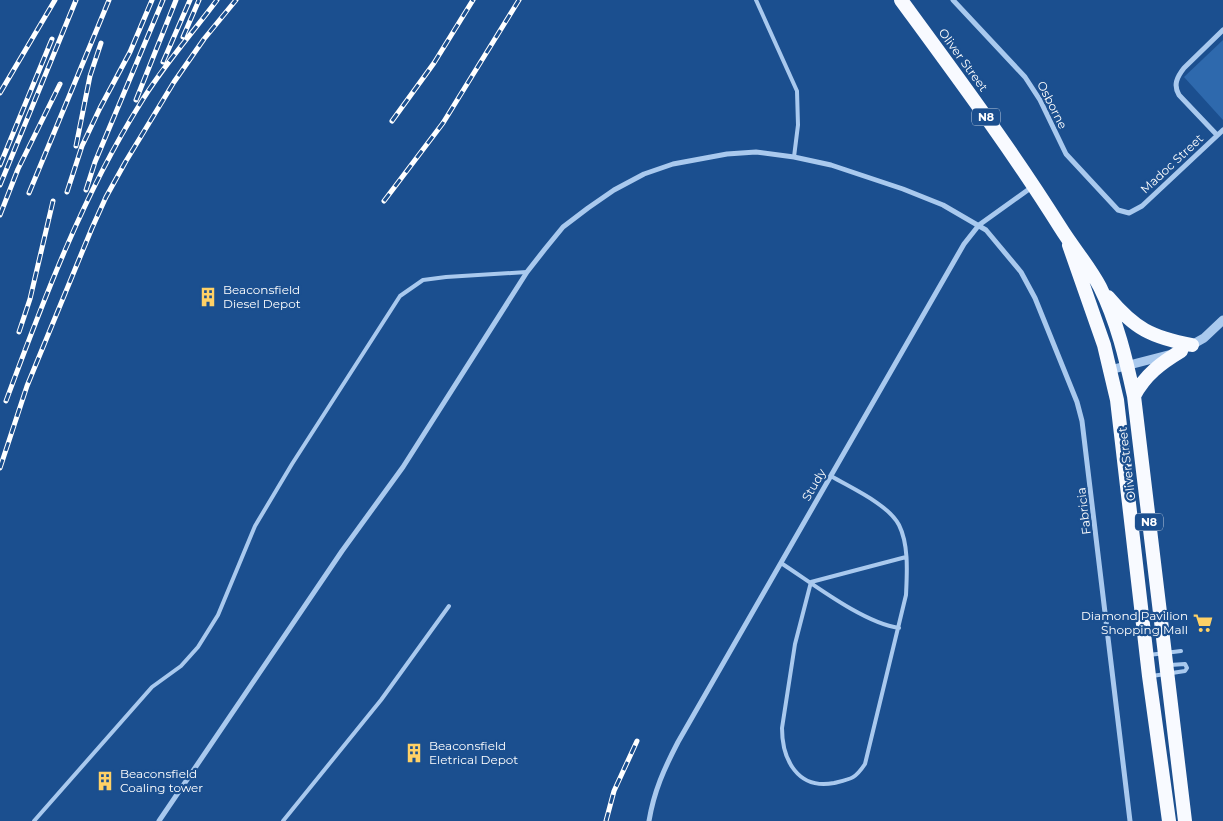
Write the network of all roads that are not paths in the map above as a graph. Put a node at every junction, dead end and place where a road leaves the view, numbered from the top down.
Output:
1 (756, 0) edge
2 (901, 0) edge
3 (953, 0) edge
4 (1223, 30) edge
5 (1223, 130) edge
6 (1217, 135) junction
7 (794, 157) junction
8 (1034, 186) junction
9 (1134, 211) joint
10 (979, 225) junction
11 (1066, 237) junction
12 (527, 272) junction
13 (1101, 289) junction
14 (1223, 320) edge
15 (1186, 348) junction
16 (1128, 365) junction
17 (1110, 370) junction
18 (1134, 396) junction
19 (830, 476) junction
20 (906, 557) junction
21 (781, 562) junction
22 (811, 582) junction
23 (450, 606) dead end
24 (899, 628) junction
25 (1182, 651) dead end
26 (1166, 664) junction
27 (1148, 666) junction
28 (34, 821) edge
29 (159, 821) edge
30 (283, 821) edge
31 (649, 821) edge
32 (1130, 821) edge
33 (1170, 821) edge
34 (1185, 821) edge

1 - 7 lane
2 - 8 highway, Oliver Street / N8
3 - 9 street, Osborne
4 - 6 street
5 - 6 street, Madoc Street
6 - 9 street, Madoc Street
7 - 10 street, Fabricia
7 - 12 street, Fabricia
8 - 10 street, Study
8 - 11 highway, Oliver Street / N8
10 - 19 street, Study
10 - 32 street, Fabricia
11 - 13 highway, Oliver Street / N8
11 - 17 highway, Oliver Street / N8
12 - 28 lane
12 - 29 street, Fabricia
13 - 15 highway
13 - 16 highway, Oliver Street / N8
14 - 15 street
15 - 16 street
15 - 18 highway
16 - 17 street
16 - 18 highway, Oliver Street / N8
17 - 27 highway, Oliver Street / N8
18 - 26 highway, Oliver Street / N8
19 - 20 lane
19 - 21 street, Study
20 - 22 lane
20 - 24 lane
21 - 22 lane
21 - 31 street, Study
22 - 24 lane
22 - 24 lane
23 - 30 lane
25 - 26 lane
26 - 27 lane
26 - 27 lane
26 - 27 lane
26 - 34 highway, Oliver Street / N8
27 - 33 highway, Oliver Street / N8

